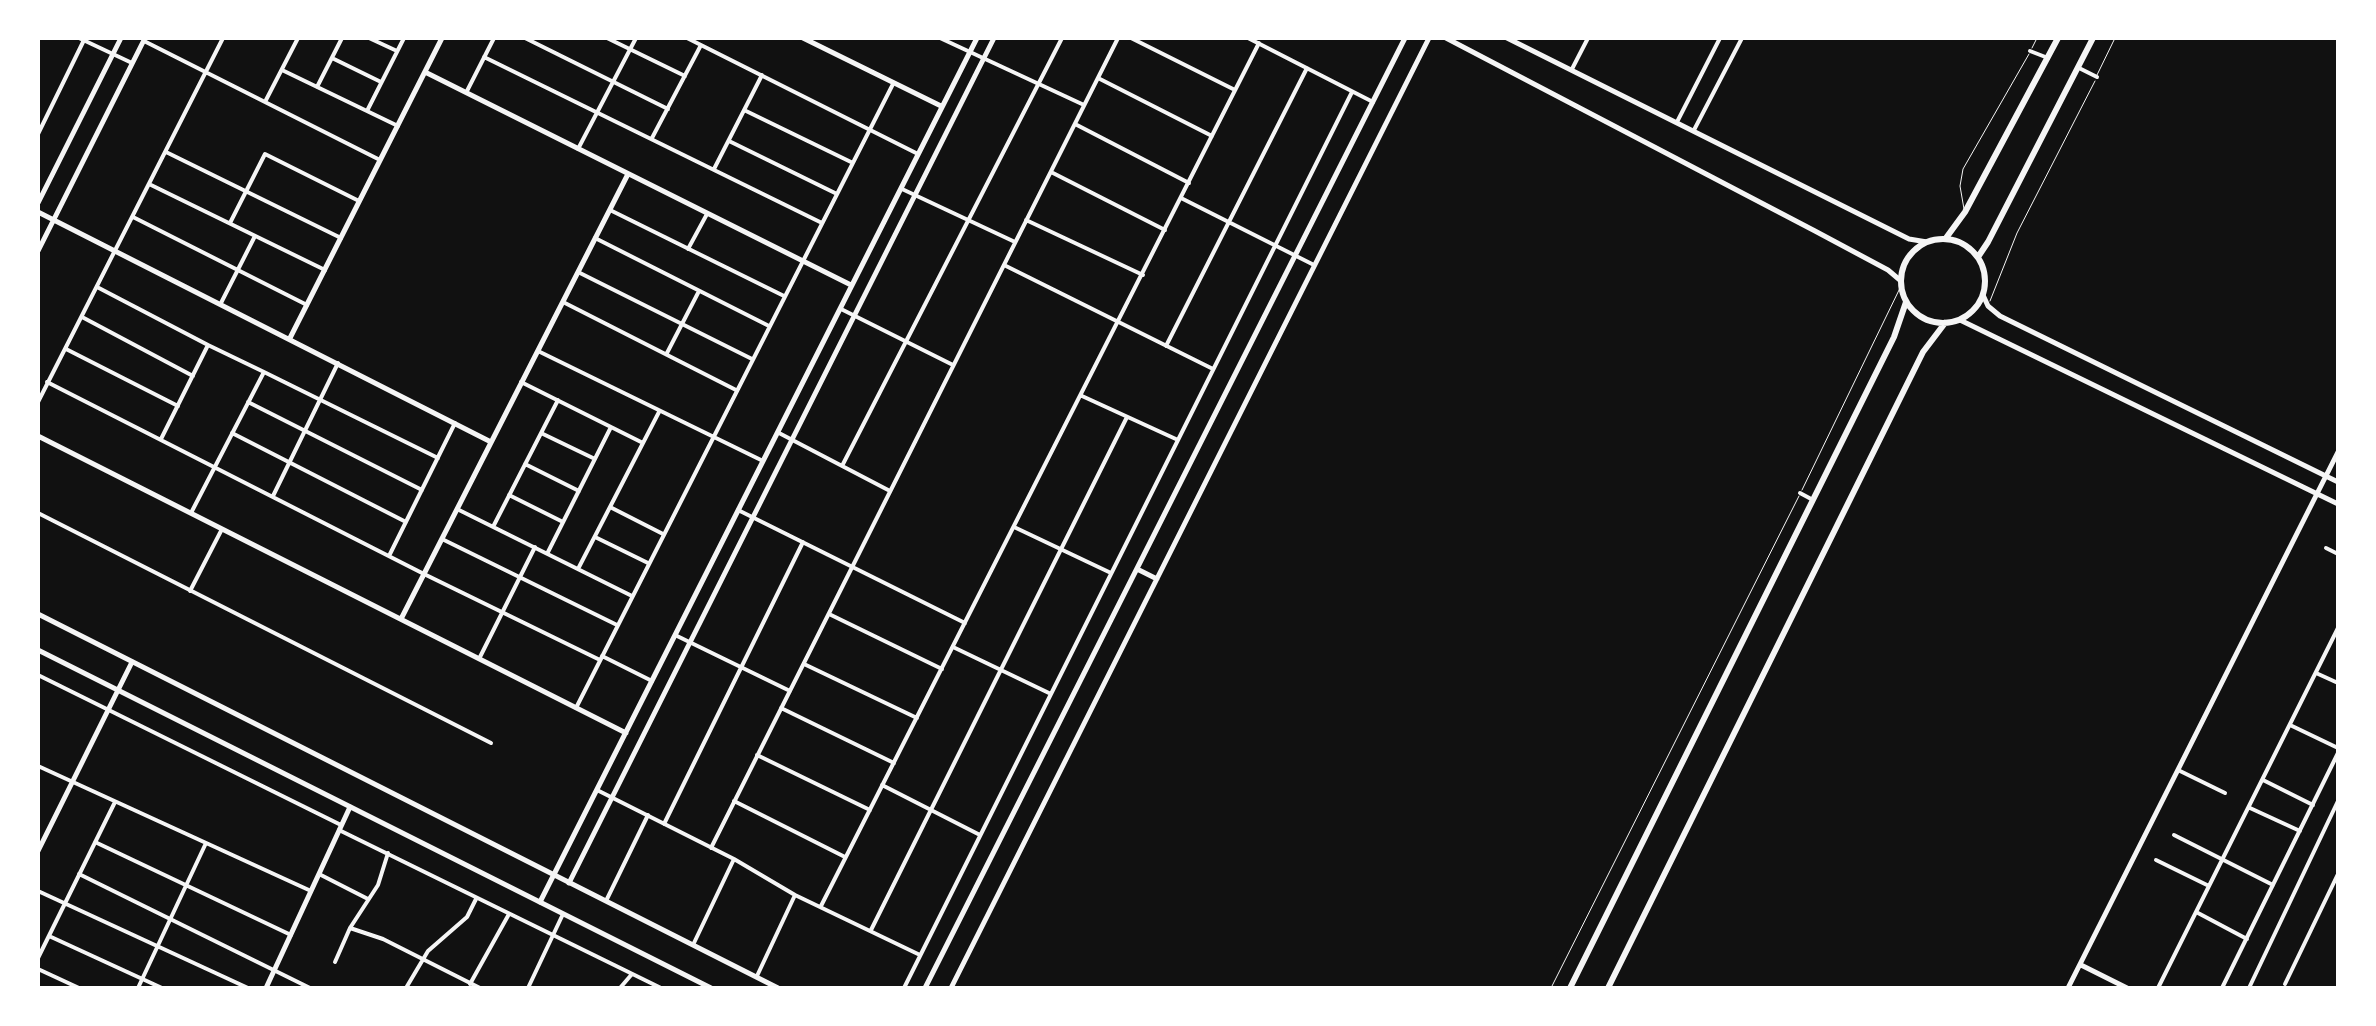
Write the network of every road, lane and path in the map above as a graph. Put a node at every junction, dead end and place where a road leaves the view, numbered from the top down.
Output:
1 (82, 38) edge
2 (121, 38) edge
3 (223, 38) edge
4 (290, 38) edge
5 (342, 38) edge
6 (369, 38) edge
7 (404, 38) edge
8 (442, 38) edge
9 (494, 38) edge
10 (526, 38) edge
11 (607, 38) edge
12 (636, 38) edge
13 (687, 38) edge
14 (802, 38) edge
15 (940, 38) edge
16 (977, 38) edge
17 (994, 38) edge
18 (1062, 38) edge
19 (1118, 38) edge
20 (1131, 38) edge
21 (1248, 38) edge
22 (1405, 38) edge
23 (1429, 38) edge
24 (1446, 38) edge
25 (1507, 38) edge
26 (1588, 38) edge
27 (1720, 38) edge
28 (1742, 38) edge
29 (2037, 38) edge
30 (2058, 38) edge
31 (2093, 38) edge
32 (2115, 38) edge
33 (144, 39) edge
34 (298, 39) edge
35 (1258, 43) junction
36 (701, 45) junction
37 (630, 49) junction
38 (397, 51) junction
39 (970, 51) junction
40 (2030, 51) junction
41 (112, 54) junction
42 (484, 57) junction
43 (984, 57) junction
44 (332, 58) junction
45 (2048, 58) junction
46 (132, 64) junction
47 (2078, 67) junction
48 (1308, 68) junction
49 (282, 70) junction
50 (1572, 70) junction
51 (206, 71) junction
52 (425, 72) junction
53 (762, 75) junction
54 (685, 76) junction
55 (2097, 77) junction
56 (1098, 78) junction
57 (614, 81) junction
58 (382, 82) junction
59 (1039, 82) junction
60 (893, 84) junction
61 (317, 87) junction
62 (1235, 90) junction
63 (1352, 92) junction
64 (466, 93) junction
65 (266, 102) junction
66 (1372, 102) junction
67 (1084, 105) junction
68 (942, 106) junction
69 (668, 108) junction
70 (744, 110) junction
71 (367, 111) junction
72 (598, 112) junction
73 (1677, 122) junction
74 (1074, 124) junction
75 (398, 126) junction
76 (870, 130) junction
77 (1694, 130) junction
78 (38, 134) edge
79 (1212, 136) junction
80 (652, 138) junction
81 (728, 141) junction
82 (578, 149) junction
83 (165, 152) junction
84 (918, 154) junction
85 (380, 160) junction
86 (853, 163) junction
87 (714, 169) junction
88 (1050, 172) junction
89 (628, 174) junction
90 (1189, 182) junction
91 (148, 184) junction
92 (900, 188) junction
93 (246, 192) junction
94 (837, 194) junction
95 (916, 196) junction
96 (1181, 198) junction
97 (38, 202) edge
98 (360, 202) junction
99 (610, 210) junction
100 (38, 212) edge
101 (1965, 212) junction
102 (707, 214) junction
103 (132, 216) junction
104 (53, 220) junction
105 (969, 220) junction
106 (1026, 220) junction
107 (1229, 222) junction
108 (230, 223) junction
109 (822, 223) junction
110 (1165, 230) junction
111 (255, 236) junction
112 (341, 238) junction
113 (595, 238) junction
114 (1946, 238) junction
115 (1016, 242) junction
116 (1926, 242) junction
117 (1275, 246) junction
118 (688, 249) junction
119 (115, 250) junction
120 (38, 251) edge
121 (1295, 256) junction
122 (1978, 257) junction
123 (802, 262) junction
124 (1004, 265) junction
125 (1314, 266) junction
126 (236, 268) junction
127 (325, 270) junction
128 (578, 272) junction
129 (1143, 275) junction
130 (1901, 283) junction
131 (852, 285) junction
132 (96, 287) junction
133 (699, 290) junction
134 (1982, 295) junction
135 (784, 296) junction
136 (562, 302) junction
137 (1906, 302) junction
138 (221, 304) junction
139 (307, 304) junction
140 (1988, 306) junction
141 (840, 309) junction
142 (855, 316) junction
143 (81, 317) junction
144 (1960, 320) junction
145 (1119, 322) junction
146 (1945, 324) junction
147 (682, 325) junction
148 (770, 326) junction
149 (290, 339) junction
150 (907, 342) junction
151 (208, 345) junction
152 (1166, 346) junction
153 (65, 348) junction
154 (538, 350) junction
155 (666, 354) junction
156 (752, 359) junction
157 (338, 363) junction
158 (954, 365) junction
159 (1213, 369) junction
160 (264, 372) junction
161 (193, 376) junction
162 (48, 382) junction
163 (522, 382) junction
164 (736, 390) junction
165 (1081, 395) junction
166 (320, 400) junction
167 (558, 400) junction
168 (38, 402) edge
169 (248, 402) junction
170 (178, 406) junction
171 (660, 411) junction
172 (1127, 417) junction
173 (455, 423) junction
174 (611, 427) junction
175 (304, 431) junction
176 (777, 432) junction
177 (232, 433) junction
178 (541, 433) junction
179 (40, 437) edge
180 (712, 437) junction
181 (161, 439) junction
182 (792, 440) junction
183 (1178, 440) junction
184 (491, 442) junction
185 (643, 443) junction
186 (38, 446) edge
187 (2338, 452) edge
188 (438, 458) junction
189 (595, 460) junction
190 (763, 461) junction
191 (289, 462) junction
192 (525, 464) junction
193 (215, 466) junction
194 (842, 466) junction
195 (2326, 476) junction
196 (2338, 482) edge
197 (422, 490) junction
198 (579, 491) junction
199 (890, 491) junction
200 (2317, 493) junction
201 (1800, 494) junction
202 (509, 495) junction
203 (273, 496) junction
204 (1813, 500) junction
205 (2338, 504) edge
206 (610, 507) junction
207 (457, 508) junction
208 (738, 510) junction
209 (38, 513) edge
210 (191, 513) junction
211 (754, 517) junction
212 (406, 522) junction
213 (563, 522) junction
214 (493, 526) junction
215 (1014, 526) junction
216 (222, 529) junction
217 (663, 534) junction
218 (595, 537) junction
219 (441, 539) junction
220 (804, 542) junction
221 (535, 548) junction
222 (2326, 548) dead end
223 (1061, 549) junction
224 (547, 554) junction
225 (2338, 554) edge
226 (389, 556) junction
227 (648, 563) junction
228 (852, 566) junction
229 (578, 569) junction
230 (1136, 570) junction
231 (1112, 573) junction
232 (424, 574) junction
233 (520, 578) junction
234 (1156, 579) junction
235 (190, 591) junction
236 (632, 596) junction
237 (502, 612) junction
238 (38, 614) edge
239 (828, 614) junction
240 (401, 619) junction
241 (965, 624) junction
242 (617, 625) junction
243 (2338, 628) edge
244 (675, 634) junction
245 (692, 643) junction
246 (953, 647) junction
247 (38, 650) edge
248 (480, 657) junction
249 (601, 658) junction
250 (132, 662) junction
251 (803, 664) junction
252 (742, 667) junction
253 (942, 669) junction
254 (1000, 670) junction
255 (2316, 673) junction
256 (38, 676) edge
257 (652, 681) junction
258 (2338, 683) edge
259 (117, 691) junction
260 (790, 691) junction
261 (1051, 694) junction
262 (576, 708) junction
263 (781, 708) junction
264 (107, 711) junction
265 (917, 718) junction
266 (2290, 726) junction
267 (626, 733) junction
268 (490, 744) dead end
269 (2338, 751) edge
270 (757, 755) junction
271 (894, 763) junction
272 (38, 766) edge
273 (2178, 770) junction
274 (2262, 780) junction
275 (72, 783) junction
276 (882, 785) junction
277 (597, 790) junction
278 (2225, 794) dead end
279 (612, 798) junction
280 (734, 801) junction
281 (2338, 801) edge
282 (115, 802) junction
283 (2313, 804) junction
284 (350, 807) junction
285 (2249, 807) junction
286 (870, 810) junction
287 (930, 810) junction
288 (648, 815) junction
289 (664, 824) junction
290 (340, 827) junction
291 (2300, 831) junction
292 (980, 835) junction
293 (2174, 835) dead end
294 (95, 842) junction
295 (206, 844) junction
296 (711, 848) junction
297 (38, 851) edge
298 (388, 854) junction
299 (845, 857) junction
300 (734, 859) junction
301 (2156, 860) dead end
302 (2223, 860) junction
303 (79, 874) junction
304 (319, 874) junction
305 (2338, 874) edge
306 (554, 875) junction
307 (569, 883) junction
308 (2273, 885) junction
309 (186, 886) junction
310 (2210, 886) junction
311 (311, 890) junction
312 (38, 891) edge
313 (796, 894) junction
314 (477, 897) junction
315 (368, 900) junction
316 (540, 902) junction
317 (606, 902) junction
318 (64, 904) junction
319 (821, 906) junction
320 (2196, 912) junction
321 (510, 913) junction
322 (564, 914) junction
323 (170, 919) junction
324 (350, 928) junction
325 (871, 930) junction
326 (291, 935) junction
327 (554, 935) junction
328 (48, 936) junction
329 (2247, 938) junction
330 (693, 946) junction
331 (157, 947) junction
332 (920, 955) junction
333 (38, 958) edge
334 (421, 961) junction
335 (335, 962) dead end
336 (2080, 965) junction
337 (38, 970) edge
338 (274, 970) junction
339 (632, 974) junction
340 (756, 978) junction
341 (142, 979) junction
342 (470, 984) junction
343 (2285, 984) dead end
344 (79, 988) edge
345 (138, 988) edge
346 (162, 988) edge
347 (248, 988) edge
348 (266, 988) edge
349 (310, 988) edge
350 (406, 988) edge
351 (480, 988) edge
352 (528, 988) edge
353 (620, 988) edge
354 (661, 988) edge
355 (712, 988) edge
356 (778, 988) edge
357 (904, 988) edge
358 (925, 988) edge
359 (951, 988) edge
360 (1551, 988) edge
361 (1570, 988) edge
362 (1608, 988) edge
363 (2068, 988) edge
364 (2128, 988) edge
365 (2158, 988) edge
366 (2222, 988) edge
367 (2249, 988) edge

1 - 41 street
1 - 78 street
2 - 41 street
3 - 51 street
4 - 34 street
5 - 44 street
6 - 38 street
7 - 38 street
8 - 52 street
9 - 42 street
10 - 57 street
11 - 37 street
12 - 37 street
13 - 36 street
14 - 60 street
15 - 39 street
16 - 39 street
17 - 43 street
18 - 59 street
19 - 56 street
20 - 62 street
21 - 35 street
22 - 66 street
23 - 125 street
24 - 130 street
25 - 50 street
26 - 50 street
27 - 73 street
28 - 77 street
29 - 40 lane
30 - 45 main road
31 - 47 main road
32 - 55 lane
33 - 46 street
33 - 51 street
34 - 49 street
35 - 48 street
35 - 62 street
36 - 53 street
36 - 54 street
37 - 54 street
37 - 57 street
38 - 58 street
39 - 43 street
39 - 68 street
40 - 45 street
40 - 101 lane
41 - 46 street
41 - 97 street
42 - 64 street
42 - 72 street
43 - 59 street
43 - 95 street
44 - 58 street
44 - 61 street
45 - 101 main road
46 - 104 street
47 - 55 street
47 - 122 main road
48 - 63 street
48 - 107 street
49 - 61 street
49 - 65 street
50 - 73 street
51 - 65 street
51 - 83 street
52 - 64 street
52 - 75 street
53 - 70 street
53 - 76 street
54 - 69 street
55 - 140 lane
56 - 67 street
56 - 79 street
57 - 69 street
57 - 72 street
58 - 71 street
59 - 67 street
59 - 105 street
60 - 68 street
60 - 76 street
61 - 71 street
62 - 79 street
63 - 66 street
63 - 117 street
64 - 82 street
65 - 85 street
66 - 121 street
67 - 74 street
68 - 84 street
69 - 80 street
70 - 81 street
70 - 86 street
71 - 75 street
72 - 80 street
72 - 82 street
73 - 77 street
74 - 88 street
74 - 90 street
75 - 85 street
76 - 84 street
76 - 86 street
77 - 116 street
79 - 90 street
80 - 87 street
81 - 87 street
81 - 94 street
82 - 89 street
83 - 91 street
83 - 93 street
84 - 92 street
85 - 98 street
86 - 94 street
87 - 109 street
88 - 106 street
88 - 110 street
89 - 99 street
89 - 102 street
90 - 96 street
91 - 103 street
91 - 108 street
92 - 95 street
92 - 131 street
93 - 98 street
93 - 108 street
93 - 112 street
94 - 109 street
95 - 105 street
95 - 142 street
96 - 107 street
96 - 110 street
98 - 112 street
99 - 113 street
99 - 118 street
100 - 104 street
101 - 114 main road
102 - 118 street
102 - 123 street
103 - 119 street
103 - 126 street
104 - 119 street
104 - 120 street
105 - 115 street
105 - 150 street
106 - 115 street
106 - 129 street
107 - 117 street
107 - 152 street
108 - 111 street
109 - 123 street
110 - 129 street
111 - 126 street
111 - 127 street
112 - 127 street
113 - 128 street
113 - 133 street
114 - 116 main road
114 - 122 main road
115 - 124 street
116 - 130 main road
117 - 121 street
117 - 159 street
118 - 135 street
119 - 132 street
119 - 138 street
121 - 125 street
121 - 230 street
122 - 134 main road
123 - 131 street
123 - 135 street
124 - 145 street
124 - 158 street
125 - 234 street
126 - 138 street
126 - 139 street
127 - 139 street
128 - 136 street
128 - 147 street
129 - 145 street
130 - 137 main road
130 - 201 lane
131 - 141 street
132 - 143 street
132 - 151 street
133 - 147 street
133 - 148 street
134 - 140 street
134 - 144 main road
135 - 148 street
136 - 154 street
136 - 155 street
137 - 146 main road
137 - 204 main road
138 - 149 street
139 - 149 street
140 - 195 street
141 - 142 street
141 - 176 street
142 - 150 street
142 - 182 street
143 - 153 street
143 - 161 street
144 - 146 main road
144 - 200 street
145 - 152 street
145 - 165 street
146 - 362 main road
147 - 155 street
147 - 156 street
148 - 156 street
149 - 157 street
150 - 158 street
150 - 194 street
151 - 160 street
151 - 161 street
152 - 159 street
153 - 162 street
153 - 170 street
154 - 163 street
154 - 171 street
155 - 164 street
156 - 164 street
157 - 166 street
157 - 173 street
158 - 199 street
159 - 183 street
160 - 166 street
160 - 169 street
161 - 170 street
162 - 168 street
162 - 181 street
163 - 167 street
163 - 184 street
164 - 180 street
165 - 172 street
165 - 215 street
166 - 175 street
166 - 188 street
167 - 174 street
167 - 178 street
169 - 175 street
169 - 177 street
170 - 181 street
171 - 180 street
171 - 185 street
172 - 183 street
172 - 223 street
173 - 184 street
173 - 188 street
174 - 185 street
174 - 189 street
175 - 191 street
175 - 197 street
176 - 182 street
176 - 190 street
177 - 191 street
177 - 193 street
178 - 189 street
178 - 192 street
179 - 186 street
179 - 210 street
180 - 190 street
180 - 217 street
181 - 193 street
182 - 194 street
182 - 211 street
183 - 231 street
184 - 207 street
185 - 206 street
187 - 195 street
188 - 197 street
189 - 198 street
190 - 208 street
191 - 203 street
191 - 212 street
192 - 198 street
192 - 202 street
193 - 203 street
193 - 210 street
194 - 199 street
195 - 196 street
195 - 200 street
197 - 212 street
198 - 213 street
199 - 228 street
200 - 205 street
200 - 273 street
201 - 204 street
201 - 360 lane
202 - 213 street
202 - 214 street
203 - 226 street
204 - 361 main road
206 - 217 street
206 - 218 street
207 - 214 street
207 - 219 street
208 - 211 street
208 - 244 street
209 - 235 street
210 - 216 street
211 - 220 street
211 - 245 street
212 - 226 street
213 - 224 street
214 - 221 street
215 - 223 street
215 - 241 street
216 - 235 street
216 - 240 street
217 - 227 street
218 - 227 street
218 - 229 street
219 - 232 street
219 - 233 street
220 - 228 street
220 - 252 street
221 - 224 street
221 - 233 street
222 - 225 street
223 - 231 street
223 - 254 street
224 - 229 street
226 - 232 street
227 - 236 street
228 - 239 street
228 - 241 street
229 - 236 street
230 - 234 street
230 - 358 street
231 - 261 street
232 - 237 street
232 - 240 street
233 - 237 street
233 - 242 street
234 - 359 street
235 - 268 street
236 - 242 street
237 - 248 street
237 - 249 street
238 - 250 street
239 - 251 street
239 - 253 street
240 - 248 street
241 - 246 street
242 - 249 street
243 - 255 street
244 - 245 street
244 - 257 street
245 - 252 street
245 - 279 street
246 - 253 street
246 - 254 street
247 - 259 street
248 - 262 street
249 - 257 street
249 - 262 street
250 - 259 street
250 - 306 street
251 - 260 street
251 - 265 street
252 - 260 street
252 - 289 street
253 - 265 street
254 - 261 street
254 - 287 street
255 - 258 street
255 - 266 street
256 - 264 street
257 - 267 street
259 - 264 street
259 - 284 street
260 - 263 street
261 - 292 street
262 - 267 street
263 - 270 street
263 - 271 street
264 - 275 street
264 - 290 street
265 - 271 street
266 - 269 street
266 - 274 street
267 - 277 street
269 - 283 street
270 - 280 street
270 - 286 street
271 - 276 street
272 - 275 street
273 - 278 street
273 - 336 street
274 - 283 street
274 - 285 street
275 - 282 street
275 - 297 street
276 - 286 street
276 - 287 street
277 - 279 street
277 - 306 street
279 - 288 street
279 - 307 street
280 - 296 street
280 - 299 street
281 - 367 street
282 - 294 street
282 - 295 street
283 - 291 street
284 - 290 street
284 - 316 street
285 - 291 street
285 - 302 street
286 - 299 street
287 - 292 street
287 - 325 street
288 - 289 street
288 - 317 street
289 - 296 street
290 - 298 street
290 - 304 street
291 - 308 street
292 - 332 street
293 - 302 street
294 - 303 street
294 - 309 street
295 - 309 street
295 - 311 street
296 - 300 street
298 - 314 street
298 - 315 street
299 - 319 street
300 - 313 street
300 - 330 street
301 - 310 street
302 - 308 street
302 - 310 street
303 - 318 street
303 - 323 street
304 - 311 street
304 - 315 street
305 - 343 street
306 - 307 street
306 - 316 street
307 - 317 street
308 - 329 street
309 - 323 street
309 - 326 street
310 - 320 street
311 - 326 street
312 - 318 street
313 - 319 street
313 - 340 street
314 - 321 street
314 - 334 street
315 - 324 street
316 - 322 street
317 - 330 street
318 - 328 street
318 - 331 street
319 - 325 street
320 - 329 street
320 - 365 street
321 - 327 street
321 - 342 street
322 - 327 street
322 - 355 street
323 - 331 street
323 - 338 street
324 - 334 street
324 - 335 street
325 - 332 street
326 - 338 street
327 - 339 street
327 - 352 street
328 - 333 street
328 - 341 street
329 - 366 street
330 - 340 street
331 - 341 street
331 - 347 street
332 - 357 street
334 - 342 street
334 - 350 street
336 - 363 street
336 - 364 street
337 - 344 street
338 - 348 street
338 - 349 street
339 - 353 street
339 - 354 street
340 - 356 street
341 - 345 street
341 - 346 street
342 - 351 street

